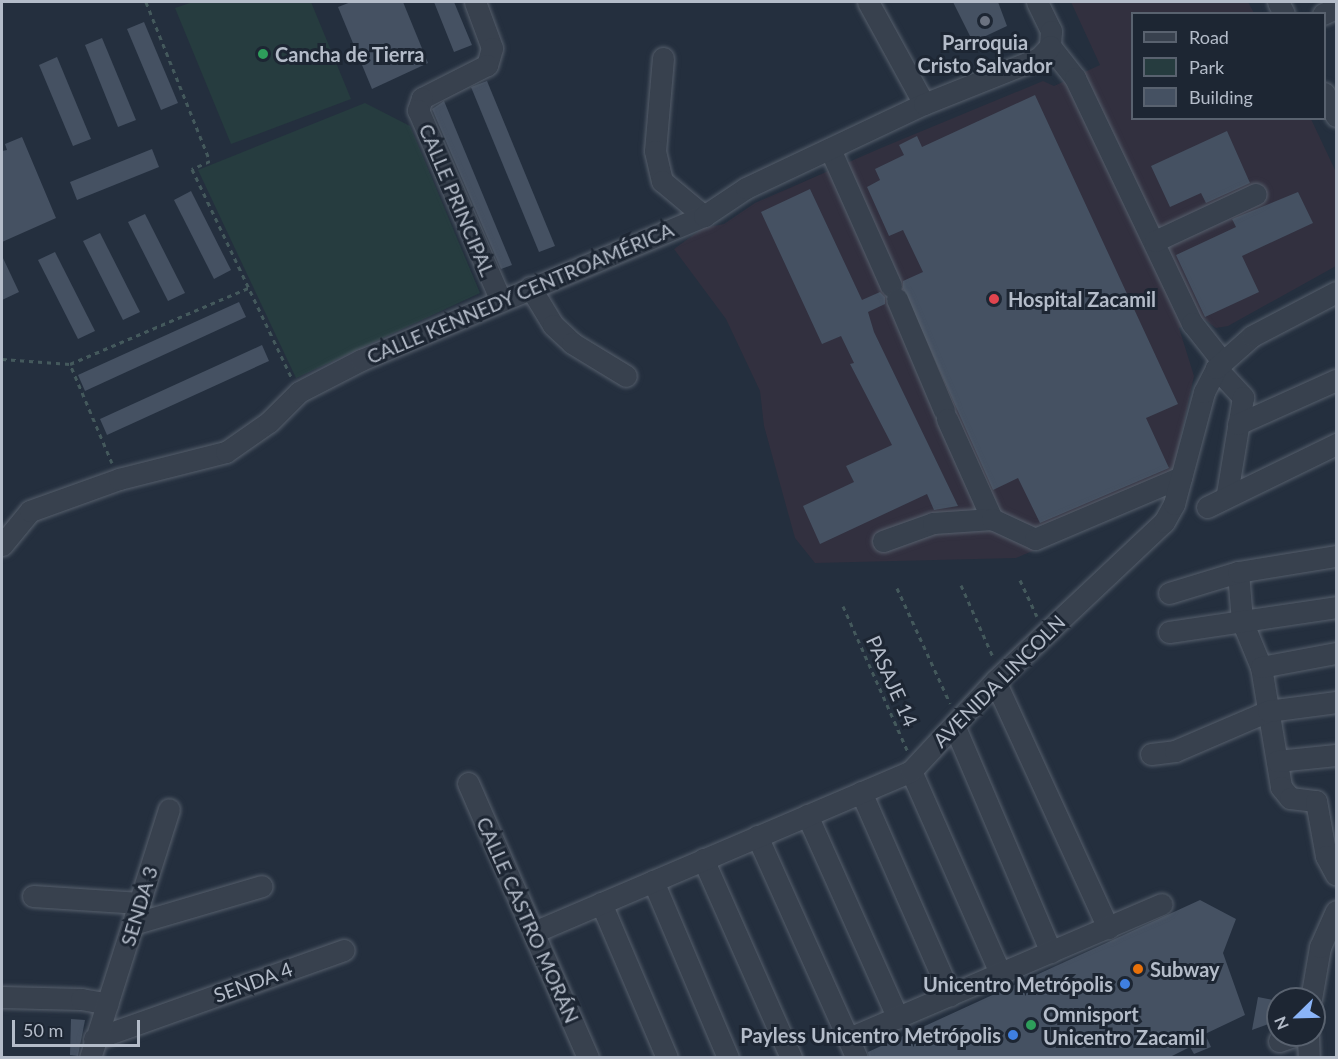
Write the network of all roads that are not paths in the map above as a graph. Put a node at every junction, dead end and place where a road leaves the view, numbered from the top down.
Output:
1 (475, 2) edge
2 (868, 2) edge
3 (1037, 2) edge
4 (1050, 46) junction
5 (663, 58) dead end
6 (1326, 97) edge
7 (924, 104) junction
8 (1336, 116) edge
9 (830, 149) junction
10 (1256, 194) dead end
11 (704, 216) junction
12 (1155, 241) junction
13 (530, 287) junction
14 (1336, 292) edge
15 (500, 299) junction
16 (1219, 364) junction
17 (626, 376) dead end
18 (1336, 380) edge
19 (1238, 424) junction
20 (1336, 444) edge
21 (1181, 477) junction
22 (1227, 494) junction
23 (1207, 507) dead end
24 (992, 519) junction
25 (883, 541) dead end
26 (2, 545) edge
27 (1336, 556) edge
28 (1238, 572) junction
29 (1169, 593) dead end
30 (1336, 607) edge
31 (1242, 621) junction
32 (1169, 632) dead end
33 (1336, 653) edge
34 (1261, 667) junction
35 (998, 678) junction
36 (1336, 702) edge
37 (1268, 711) junction
38 (956, 723) junction
39 (1151, 754) dead end
40 (1336, 755) edge
41 (1277, 761) junction
42 (913, 769) junction
43 (468, 783) dead end
44 (861, 792) junction
45 (170, 809) dead end
46 (807, 815) junction
47 (757, 836) junction
48 (704, 859) junction
49 (1336, 875) edge
50 (652, 881) junction
51 (262, 886) dead end
52 (33, 896) dead end
53 (140, 903) junction
54 (601, 903) junction
55 (1161, 904) dead end
56 (1336, 911) edge
57 (133, 924) junction
58 (1108, 928) junction
59 (534, 932) junction
60 (344, 950) dead end
61 (1051, 952) junction
62 (1001, 975) junction
63 (1313, 987) edge
64 (950, 996) junction
65 (2, 998) edge
66 (108, 1004) junction
67 (898, 1018) junction
68 (92, 1048) edge
69 (853, 1048) edge
70 (588, 1058) edge
71 (667, 1058) edge
72 (728, 1058) edge
73 (791, 1058) edge

1 - 15 street, CALLE PRINCIPAL
2 - 7 street
3 - 4 street
4 - 7 street, CALLE KENNEDY CENTROAMÉRICA
4 - 12 street
5 - 11 street
6 - 8 street
7 - 9 street, CALLE KENNEDY CENTROAMÉRICA
9 - 11 street, CALLE KENNEDY CENTROAMÉRICA
9 - 24 street
10 - 12 street
11 - 13 street, CALLE KENNEDY CENTROAMÉRICA
12 - 16 street
13 - 15 street, CALLE KENNEDY CENTROAMÉRICA
13 - 17 street
14 - 16 street, AVENIDA LINCOLN
15 - 26 street, CALLE KENNEDY CENTROAMÉRICA
16 - 19 street
16 - 21 street, AVENIDA LINCOLN
18 - 19 street
19 - 22 street
20 - 22 street
21 - 24 street
21 - 35 street, AVENIDA LINCOLN
22 - 23 street
24 - 25 street
27 - 28 street
28 - 29 street
28 - 31 street
30 - 31 street
31 - 32 street
31 - 34 street
33 - 34 street
34 - 37 street
35 - 38 street, AVENIDA LINCOLN
35 - 58 street
36 - 37 street
37 - 39 street
37 - 41 street
38 - 42 street, AVENIDA LINCOLN
38 - 61 street
40 - 41 street
41 - 49 street
42 - 44 street, AVENIDA LINCOLN
42 - 62 street
43 - 59 street, CALLE CASTRO MORÁN
44 - 46 street, AVENIDA LINCOLN
44 - 64 street
45 - 53 street, SENDA 3
46 - 47 street, AVENIDA LINCOLN
46 - 67 street
47 - 48 street, AVENIDA LINCOLN
47 - 69 street
48 - 50 street, AVENIDA LINCOLN
48 - 73 street
50 - 54 street, AVENIDA LINCOLN
50 - 72 street
51 - 57 street
52 - 53 street
53 - 57 street, SENDA 3
54 - 59 street, AVENIDA LINCOLN
54 - 71 street
55 - 58 street
56 - 63 street
57 - 66 street, SENDA 3
58 - 61 street
59 - 70 street, CALLE CASTRO MORÁN
60 - 68 street, SENDA 4
61 - 62 street
62 - 64 street
64 - 67 street
65 - 66 street
66 - 68 street, SENDA 3
67 - 69 street

